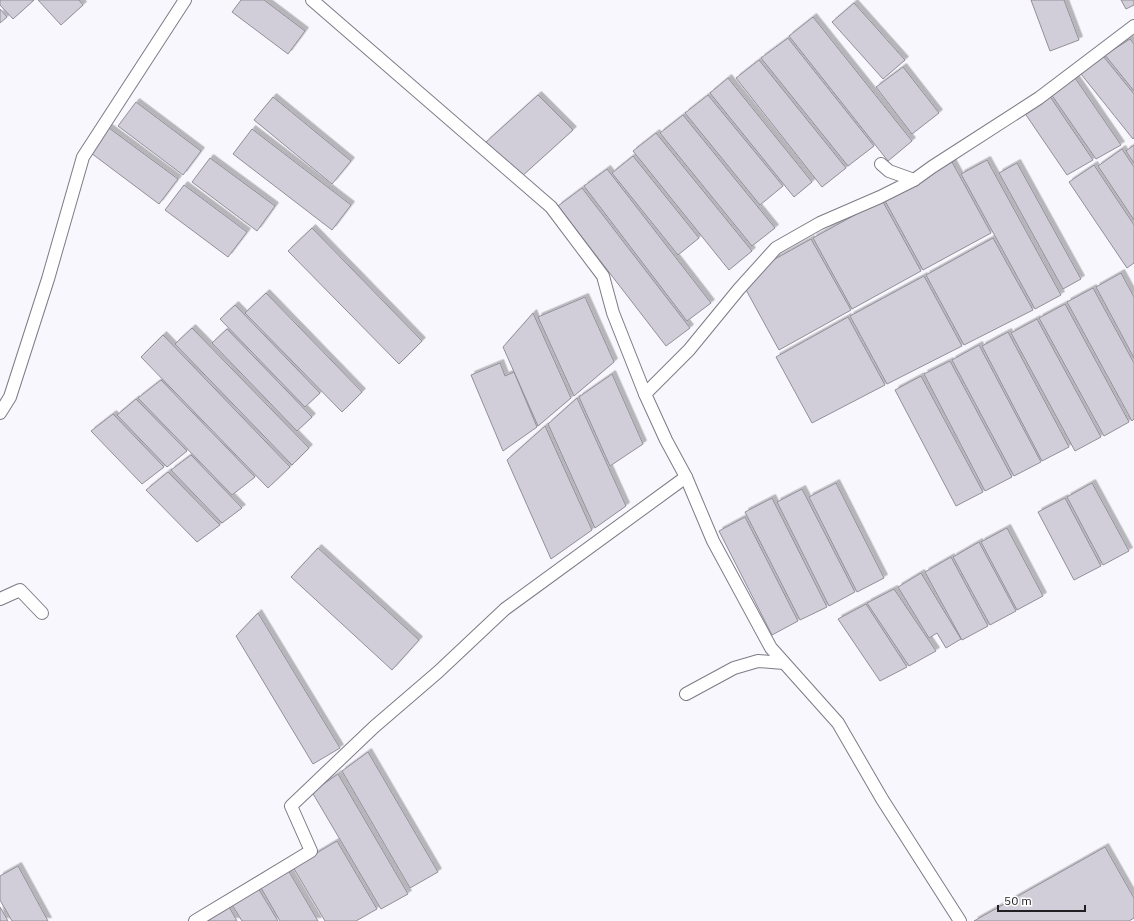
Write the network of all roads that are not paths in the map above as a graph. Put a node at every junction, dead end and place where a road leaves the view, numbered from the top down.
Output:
1 (186, 0) edge
2 (312, 0) edge
3 (1134, 26) edge
4 (881, 164) dead end
5 (914, 180) junction
6 (645, 394) junction
7 (0, 413) edge
8 (686, 477) junction
9 (0, 599) edge
10 (42, 613) dead end
11 (784, 663) junction
12 (686, 694) dead end
13 (195, 921) edge
14 (960, 921) edge

1 - 7 street
2 - 6 street
3 - 5 street
4 - 5 street
5 - 6 street
6 - 8 street
8 - 11 street
8 - 13 street
9 - 10 street
11 - 12 street
11 - 14 street

